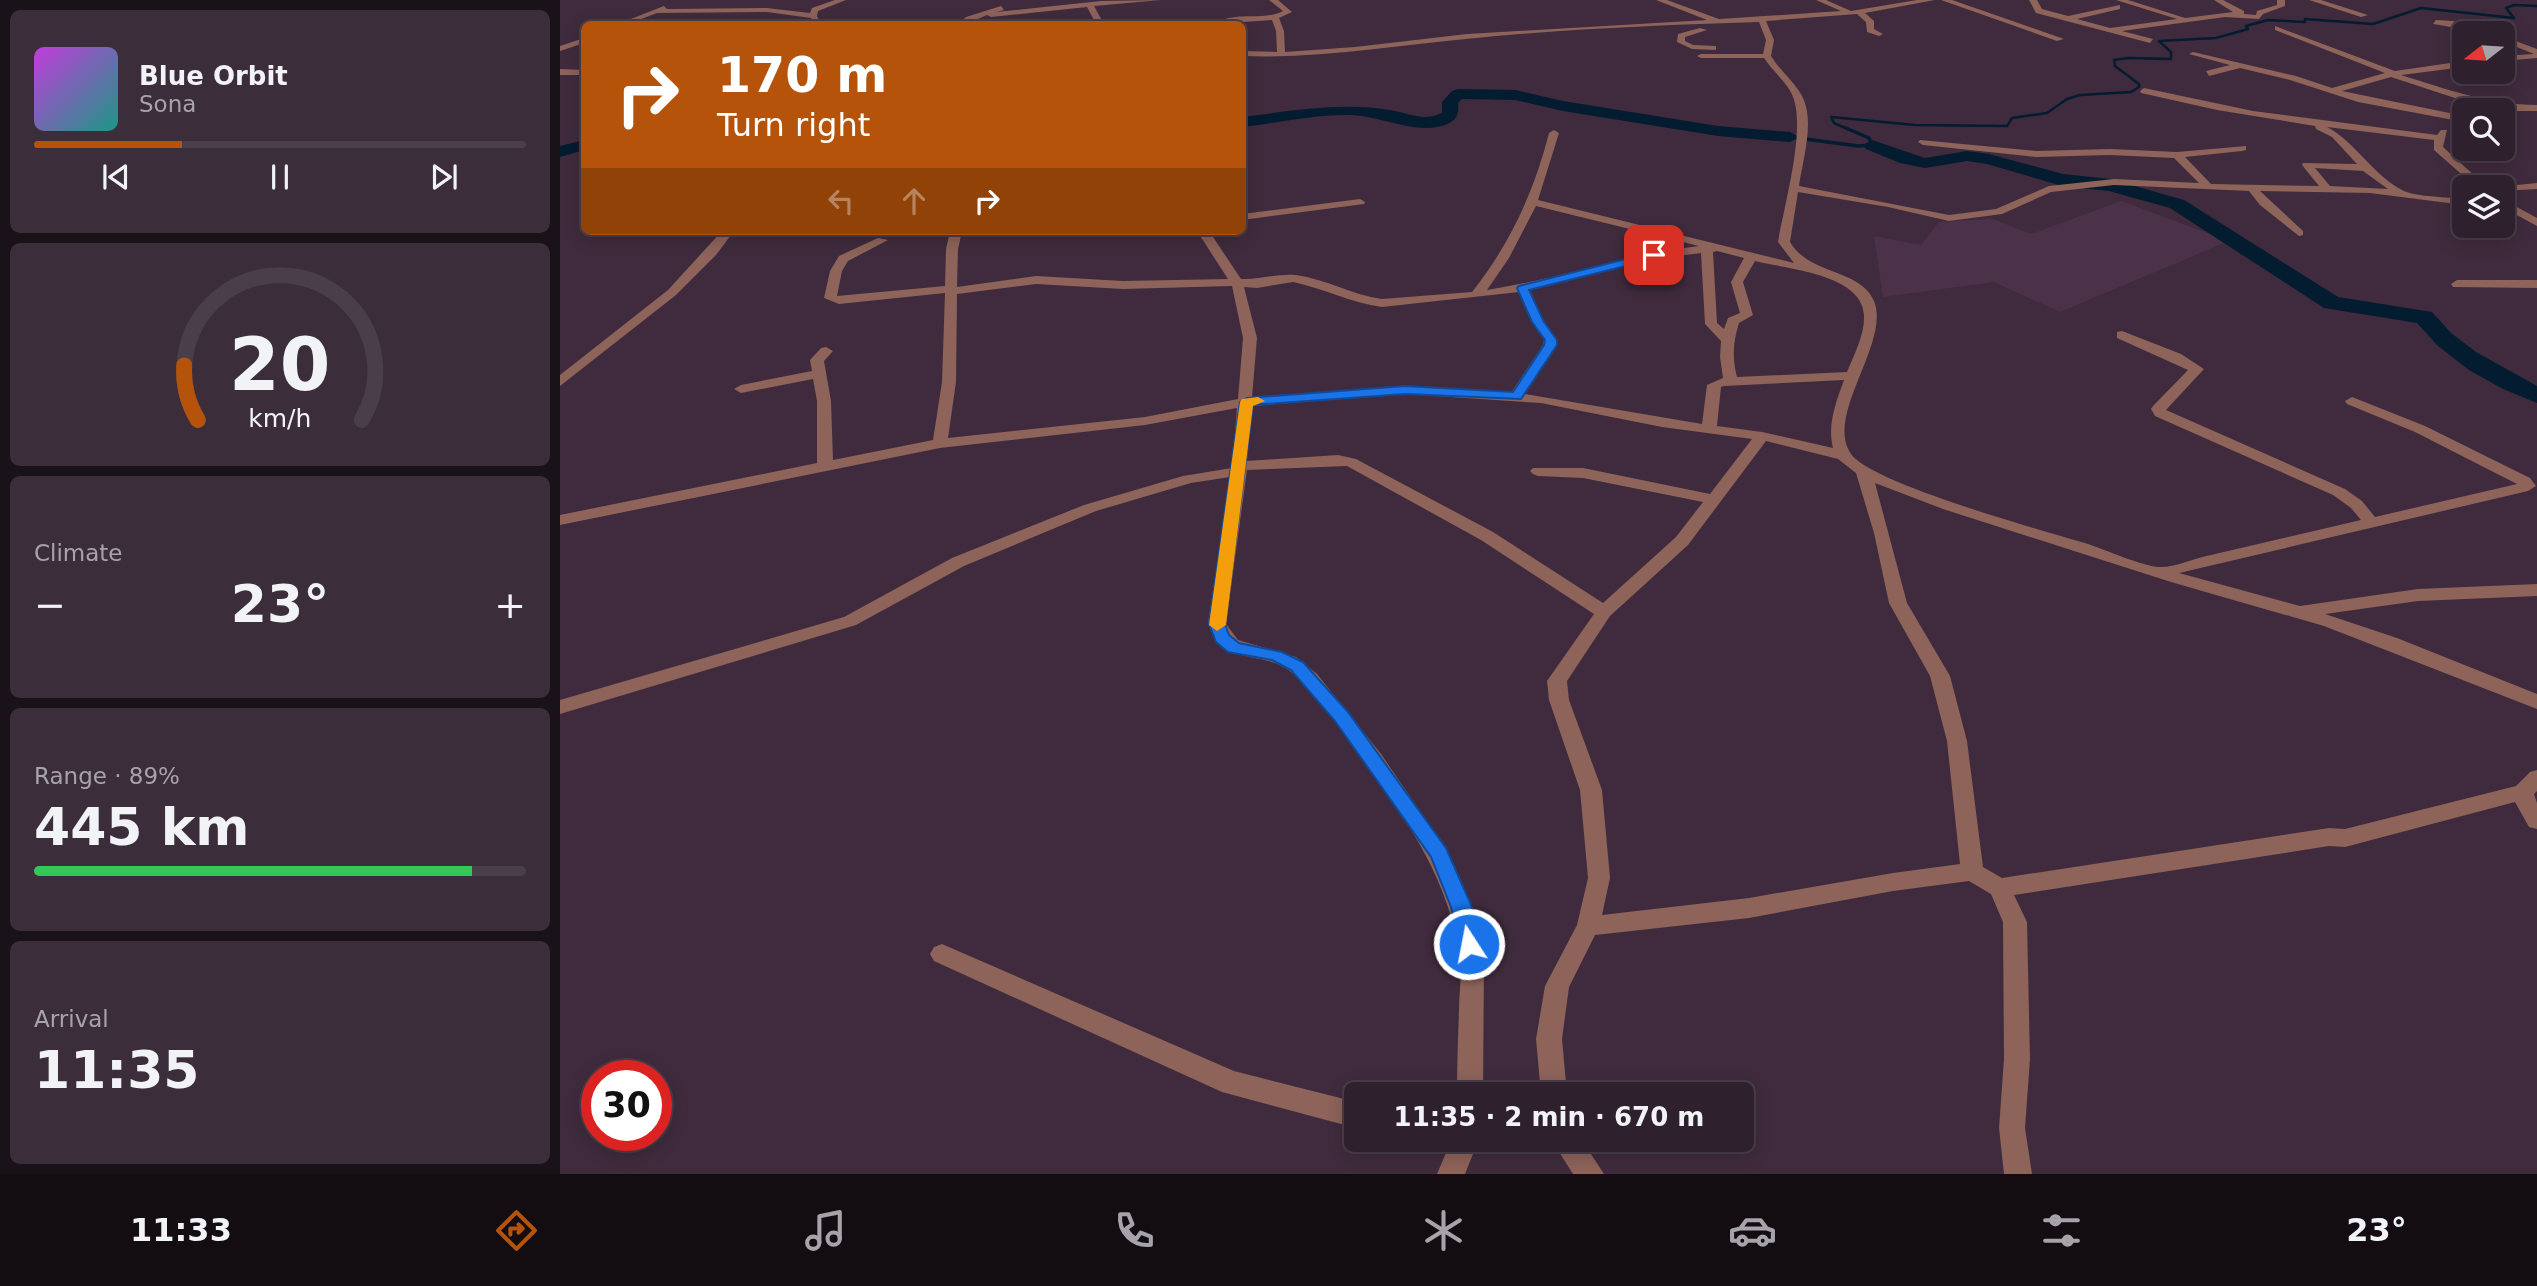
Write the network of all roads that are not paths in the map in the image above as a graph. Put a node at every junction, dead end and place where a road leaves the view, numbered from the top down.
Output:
1 (842, 0) edge
2 (1157, 0) edge
3 (1273, 0) edge
4 (1660, 0) edge
5 (1820, 0) edge
6 (1885, 0) edge
7 (1931, 0) edge
8 (1945, 0) edge
9 (2032, 0) edge
10 (2218, 0) edge
11 (2281, 0) edge
12 (2313, 0) edge
13 (683, 1) edge
14 (1018, 1) edge
15 (1101, 1) edge
16 (1089, 4) junction
17 (2118, 4) edge
18 (1900, 6) junction
19 (2181, 8) dead end
20 (656, 12) junction
21 (1854, 12) junction
22 (991, 13) junction
23 (2168, 14) junction
24 (2364, 15) dead end
25 (813, 16) junction
26 (2225, 16) junction
27 (1275, 17) junction
28 (2066, 19) junction
29 (1721, 20) junction
30 (1762, 20) junction
31 (630, 21) edge
32 (817, 21) edge
33 (966, 21) edge
34 (992, 21) edge
35 (1098, 21) edge
36 (1232, 21) edge
37 (2190, 21) junction
38 (2436, 22) dead end
39 (2452, 23) edge
40 (2014, 26) junction
41 (2278, 28) dead end
42 (2111, 30) junction
43 (1878, 34) dead end
44 (2060, 39) dead end
45 (2150, 41) dead end
46 (581, 44) edge
47 (2515, 44) edge
48 (1713, 48) dead end
49 (560, 49) edge
50 (1246, 53) edge
51 (2193, 54) dead end
52 (2537, 54) edge
53 (1281, 55) junction
54 (1694, 56) dead end
55 (1768, 56) junction
56 (2515, 57) edge
57 (2241, 66) junction
58 (2452, 66) edge
59 (560, 72) edge
60 (581, 73) edge
61 (2209, 73) dead end
62 (2393, 74) junction
63 (2144, 91) dead end
64 (2331, 91) junction
65 (2516, 107) joint
66 (2537, 108) edge
67 (2452, 117) edge
68 (2310, 123) junction
69 (2452, 127) edge
70 (1554, 133) dead end
71 (2439, 138) junction
72 (1923, 142) dead end
73 (2242, 148) dead end
74 (2352, 154) junction
75 (2177, 155) junction
76 (2315, 165) junction
77 (2366, 168) junction
78 (2468, 175) edge
79 (2207, 186) junction
80 (2537, 186) edge
81 (2515, 187) edge
82 (1794, 188) junction
83 (2252, 188) junction
84 (2327, 189) junction
85 (2400, 192) junction
86 (2452, 200) edge
87 (1360, 202) dead end
88 (1534, 202) junction
89 (2515, 212) edge
90 (1246, 216) edge
91 (2537, 223) edge
92 (2298, 233) dead end
93 (725, 235) edge
94 (955, 235) edge
95 (1206, 235) edge
96 (882, 240) dead end
97 (1711, 248) junction
98 (1751, 257) junction
99 (1813, 270) junction
100 (1237, 283) junction
101 (2457, 284) dead end
102 (2537, 284) edge
103 (1522, 288) junction
104 (953, 290) junction
105 (1476, 295) junction
106 (2122, 335) dead end
107 (1726, 339) junction
108 (826, 351) dead end
109 (819, 374) junction
110 (1852, 376) junction
111 (1731, 381) junction
112 (560, 382) edge
113 (741, 389) dead end
114 (1516, 396) junction
115 (2351, 401) dead end
116 (1247, 402) junction
117 (1709, 428) junction
118 (1762, 436) junction
119 (940, 443) junction
120 (1842, 455) junction
121 (825, 466) junction
122 (1240, 468) junction
123 (1538, 471) dead end
124 (1864, 472) junction
125 (1712, 499) junction
126 (563, 515) edge
127 (2370, 522) junction
128 (2160, 572) junction
129 (2537, 590) edge
130 (1604, 612) junction
131 (2299, 612) junction
132 (2537, 702) edge
133 (560, 707) edge
134 (2530, 785) edge
135 (2537, 821) edge
136 (1972, 872) junction
137 (1999, 888) junction
138 (1588, 926) junction
139 (942, 954) dead end
140 (1470, 1082) edge
141 (1553, 1082) edge
142 (1344, 1112) edge
143 (1460, 1152) edge
144 (1572, 1152) edge
145 (1451, 1174) edge
146 (1590, 1174) edge
147 (2018, 1174) edge

1 - 25 street
2 - 15 street
3 - 27 street
4 - 29 street
5 - 21 street
6 - 18 street
7 - 18 street
8 - 40 street
9 - 28 street
10 - 26 street
11 - 26 street
12 - 24 street
13 - 20 street
14 - 22 street
15 - 16 street
16 - 22 street
16 - 35 street
17 - 23 street
17 - 28 street
18 - 21 street
19 - 23 street
20 - 25 street
20 - 31 street
21 - 30 street
21 - 43 street
22 - 33 street
22 - 34 street
23 - 37 street
25 - 32 street
26 - 37 street
27 - 36 street
27 - 53 street
28 - 40 street
28 - 42 street
29 - 30 street
29 - 48 street
29 - 53 street
30 - 55 street
37 - 42 street
38 - 39 street
40 - 44 street
41 - 62 street
42 - 45 street
46 - 49 street
47 - 52 street
50 - 53 street
51 - 57 street
52 - 56 street
54 - 55 street
55 - 82 street
57 - 61 street
57 - 64 street
58 - 62 street
59 - 60 street
62 - 64 street
62 - 65 street
63 - 68 street
64 - 67 street
65 - 66 street
68 - 71 street
68 - 74 street
69 - 71 street
70 - 88 street
71 - 78 street
72 - 75 street
73 - 75 street
74 - 76 street
74 - 77 street
75 - 79 street
76 - 77 street
76 - 84 street
77 - 85 street
79 - 82 street
79 - 83 street
80 - 81 street
82 - 99 street
83 - 84 street
83 - 92 street
84 - 85 street
85 - 86 street
87 - 90 street
88 - 97 street
88 - 105 street
89 - 91 street
93 - 112 street
94 - 104 street
95 - 100 street
96 - 104 street
97 - 98 street
97 - 103 street
97 - 107 street
98 - 99 street
98 - 107 street
99 - 110 street
100 - 104 street
100 - 105 street
100 - 116 street
101 - 102 street
103 - 105 street
103 - 114 street
104 - 119 street
106 - 127 street
107 - 111 street
108 - 109 street
109 - 113 street
109 - 121 street
110 - 111 street
110 - 120 street
111 - 117 street
114 - 116 street
114 - 117 street
115 - 127 street
116 - 119 street
116 - 122 street
117 - 118 street
118 - 120 street
118 - 125 street
119 - 121 street
120 - 124 street
121 - 126 street
122 - 130 street
122 - 133 street
122 - 140 street
123 - 125 street
124 - 128 street
124 - 136 street
125 - 130 street
127 - 128 street
128 - 131 street
129 - 131 street
130 - 138 street
131 - 132 street
134 - 135 street
134 - 137 street
136 - 137 street
136 - 138 street
137 - 147 street
138 - 141 street
139 - 142 street
143 - 145 street
144 - 146 street

